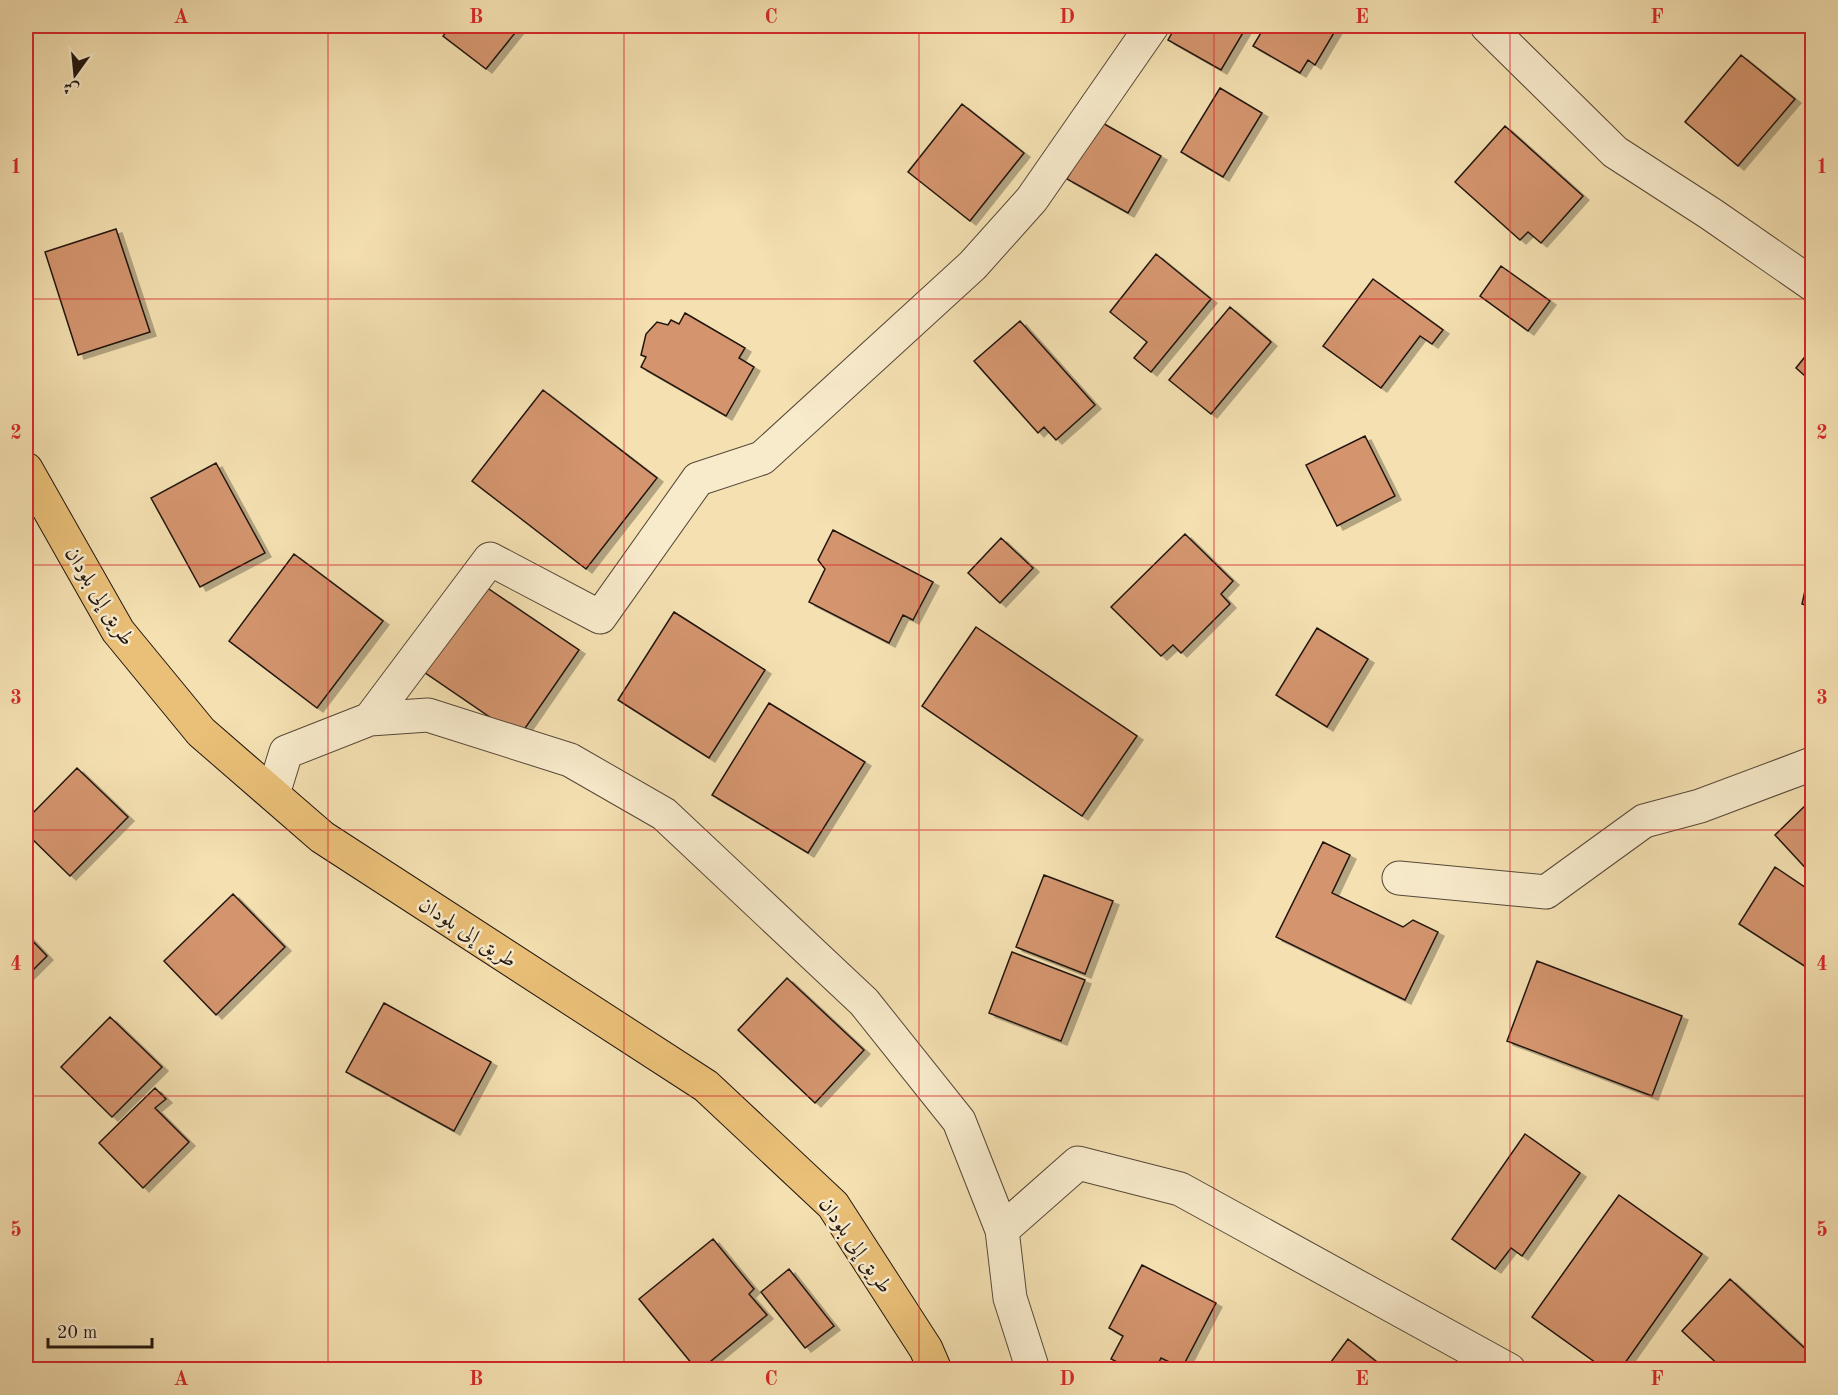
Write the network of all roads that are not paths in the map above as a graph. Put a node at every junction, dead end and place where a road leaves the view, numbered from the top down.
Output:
1 (1152, 26) edge
2 (1487, 26) edge
3 (1812, 284) edge
4 (26, 469) edge
5 (370, 719) junction
6 (1812, 764) edge
7 (273, 794) junction
8 (1399, 878) dead end
9 (1002, 1230) junction
10 (935, 1370) edge
11 (1033, 1370) edge
12 (1509, 1370) edge

1 - 5 street
2 - 3 street
4 - 7 main road, طريق إلى بلودان
5 - 7 street
5 - 9 street
6 - 8 street
7 - 10 main road, طريق إلى بلودان
9 - 11 street
9 - 12 street

